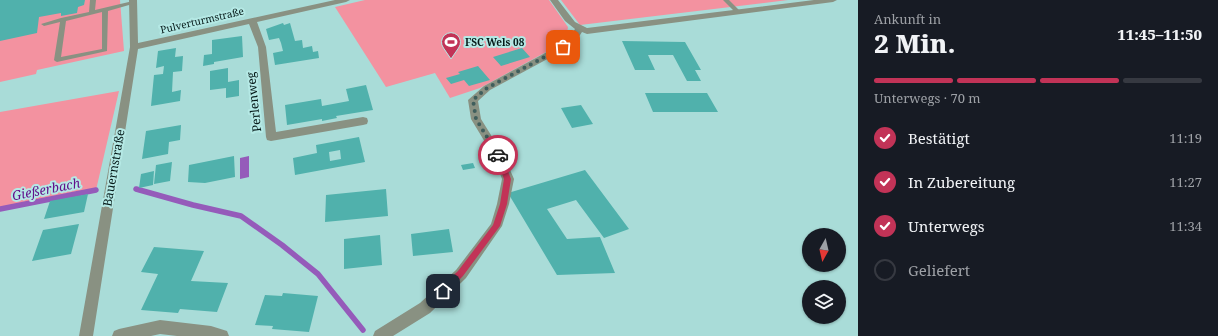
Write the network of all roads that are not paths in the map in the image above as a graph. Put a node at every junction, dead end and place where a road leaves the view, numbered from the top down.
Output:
1 (93, 0) edge
2 (346, 0) edge
3 (554, 0) edge
4 (726, 0) edge
5 (832, 0) edge
6 (133, 2) edge
7 (105, 9) junction
8 (92, 12) junction
9 (738, 12) junction
10 (63, 19) junction
11 (252, 20) junction
12 (44, 24) dead end
13 (579, 30) junction
14 (134, 47) junction
15 (363, 121) dead end
16 (86, 336) edge
17 (119, 336) edge
18 (222, 336) edge
19 (380, 336) edge

1 - 8 lane
2 - 11 street, Pulverturmstraße
3 - 13 street
4 - 9 lane
5 - 9 street
6 - 7 lane
6 - 14 street, Bauernstraße
7 - 8 lane
7 - 10 lane
8 - 10 lane
9 - 13 street
10 - 12 lane
11 - 14 street, Pulverturmstraße
11 - 15 street, Perlenweg
13 - 19 street
14 - 16 street, Bauernstraße
17 - 18 street

